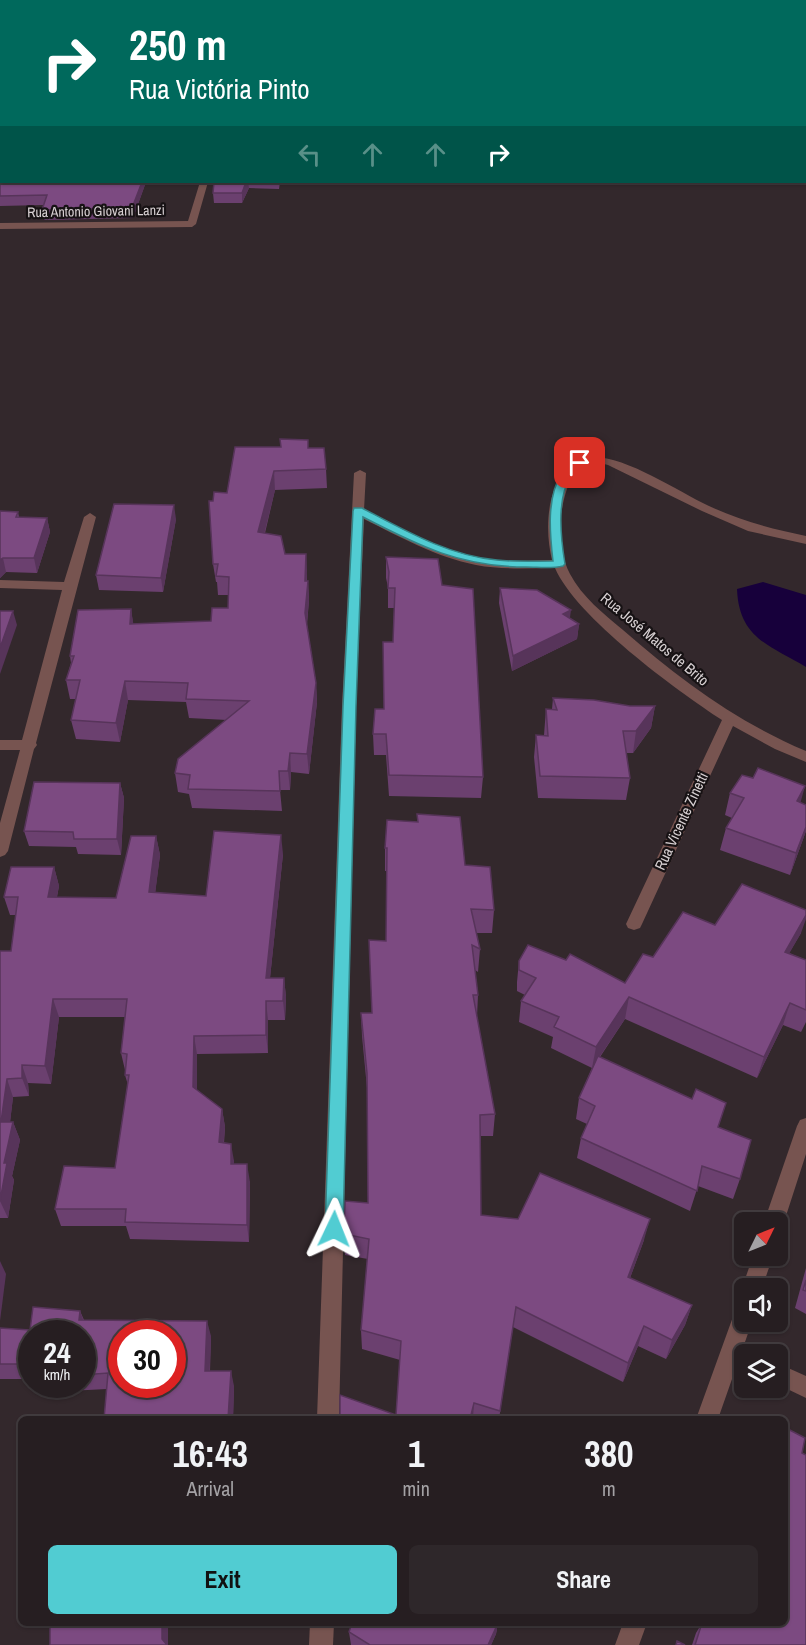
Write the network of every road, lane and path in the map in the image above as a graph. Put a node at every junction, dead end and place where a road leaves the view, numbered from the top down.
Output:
1 (204, 183) edge
2 (0, 226) edge
3 (360, 473) dead end
4 (358, 511) junction
5 (90, 517) dead end
6 (806, 540) edge
7 (559, 564) junction
8 (0, 584) edge
9 (68, 586) junction
10 (729, 719) junction
11 (0, 745) edge
12 (30, 745) junction
13 (806, 757) edge
14 (0, 851) edge
15 (634, 924) dead end
16 (806, 1126) edge
17 (777, 1212) edge
18 (734, 1363) edge
19 (788, 1378) edge
20 (806, 1387) edge
21 (328, 1416) edge
22 (709, 1416) edge
23 (322, 1626) edge
24 (634, 1626) edge
25 (321, 1645) edge
26 (627, 1645) edge

1 - 2 street, Rua Antonio Giovani Lanzi
3 - 4 street
4 - 7 street
4 - 21 street
5 - 9 street
6 - 7 street, Rua José Matos de Brito
7 - 10 street, Rua José Matos de Brito
8 - 9 street
9 - 12 street
10 - 13 street, Rua José Matos de Brito
10 - 15 street, Rua Vicente Zinetti
11 - 12 street
12 - 14 street
16 - 17 street
18 - 22 street
19 - 20 street
23 - 25 street
24 - 26 street

